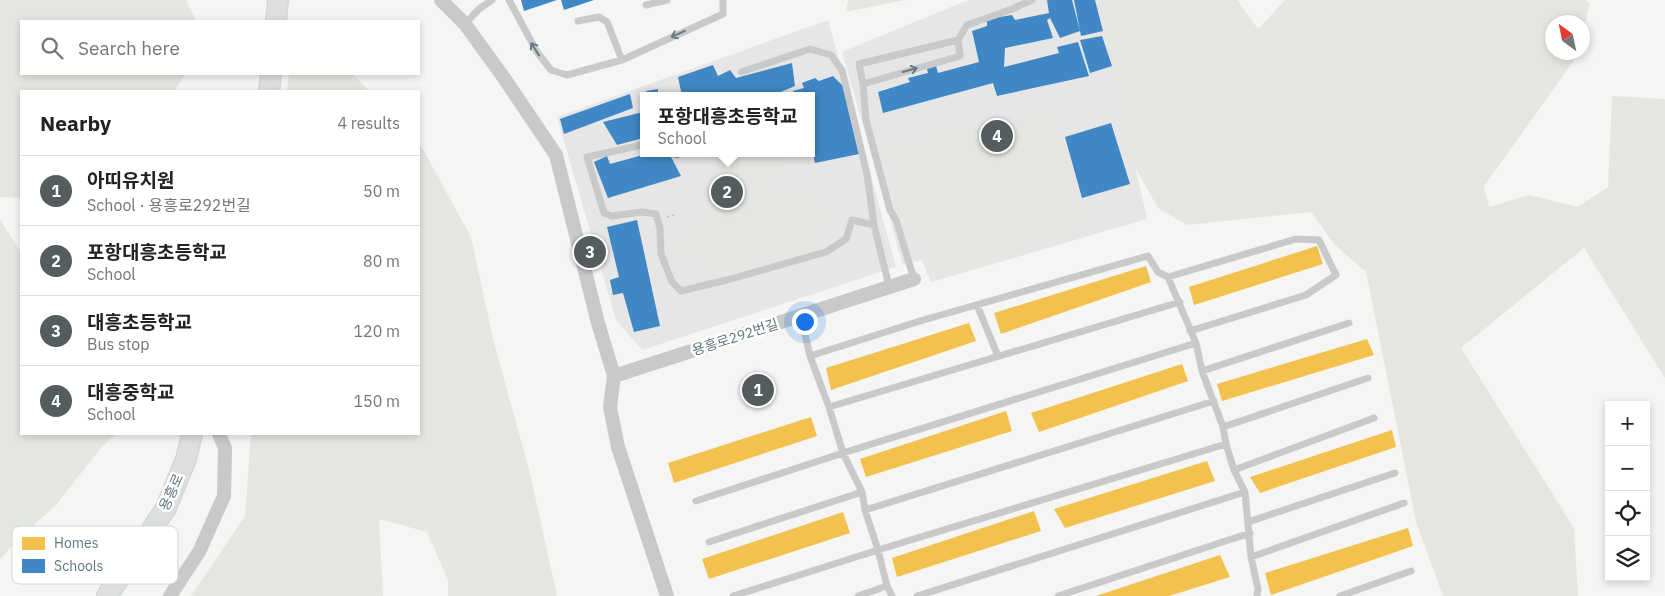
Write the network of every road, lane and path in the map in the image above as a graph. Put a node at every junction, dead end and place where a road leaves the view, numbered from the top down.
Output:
1 (278, 0) edge
2 (440, 0) edge
3 (492, 0) edge
4 (508, 0) edge
5 (667, 0) edge
6 (723, 0) edge
7 (1032, 0) edge
8 (646, 6) dead end
9 (276, 20) edge
10 (578, 21) dead end
11 (464, 24) junction
12 (958, 40) junction
13 (622, 60) junction
14 (741, 72) dead end
15 (271, 75) edge
16 (863, 84) junction
17 (269, 90) edge
18 (640, 145) edge
19 (874, 225) junction
20 (1168, 277) junction
21 (914, 279) joint
22 (889, 286) junction
23 (1180, 302) junction
24 (977, 305) junction
25 (801, 316) junction
26 (1349, 323) dead end
27 (1190, 331) junction
28 (1196, 343) junction
29 (810, 356) junction
30 (998, 356) junction
31 (1202, 371) junction
32 (614, 376) junction
33 (1368, 378) dead end
34 (1214, 401) junction
35 (829, 407) junction
36 (1374, 418) dead end
37 (1224, 428) junction
38 (192, 435) edge
39 (219, 435) edge
40 (1226, 444) junction
41 (843, 452) junction
42 (1234, 470) junction
43 (1395, 473) dead end
44 (862, 492) junction
45 (1245, 492) junction
46 (696, 501) dead end
47 (1404, 503) dead end
48 (865, 510) junction
49 (1248, 522) junction
50 (154, 526) edge
51 (1250, 533) junction
52 (709, 542) dead end
53 (878, 550) junction
54 (1251, 557) junction
55 (1411, 572) dead end
56 (115, 584) edge
57 (178, 584) edge
58 (178, 584) edge
59 (887, 586) junction
60 (1257, 595) edge
61 (107, 596) edge
62 (170, 596) edge
63 (667, 596) edge
64 (733, 596) edge
65 (858, 596) edge
66 (892, 596) edge
67 (917, 596) edge
68 (1058, 596) edge
69 (1249, 596) edge
70 (1340, 596) edge

1 - 9 main road
2 - 11 street
3 - 11 lane
13 -> 4 lane
5 - 8 lane
6 -> 13 lane
7 - 12 lane
10 - 13 lane
11 - 32 street
16 -> 12 lane
12 - 16 lane
14 - 19 lane
15 - 17 main road
16 - 21 lane
18 - 19 lane
19 - 22 lane
20 - 23 lane
20 - 24 lane
20 - 27 lane
21 - 22 street, 용흥로292번길
22 - 25 street, 용흥로292번길
23 - 27 lane
23 - 30 lane
24 - 29 lane
24 - 30 lane
25 - 29 lane
25 - 32 street, 용흥로292번길
26 - 31 lane
27 - 28 lane
28 - 31 lane
28 - 41 lane
29 - 35 lane
30 - 35 lane
31 - 34 lane
32 - 63 street
33 - 37 lane
34 - 37 lane
34 - 48 lane
35 - 41 lane
36 - 42 lane
37 - 40 lane
38 - 50 main road, 용흥로
39 - 58 street
40 - 42 lane
40 - 53 lane
41 - 44 lane
41 - 46 lane
42 - 45 lane
43 - 49 lane
44 - 48 lane
44 - 52 lane
45 - 49 lane
45 - 67 lane
47 - 54 lane
48 - 53 lane
49 - 51 lane
51 - 54 lane
51 - 68 lane
53 - 59 lane
53 - 64 lane
54 - 60 lane
55 - 70 lane
56 - 61 main road, 용흥로
57 - 62 street
59 - 65 lane
59 - 66 lane
60 - 69 lane

